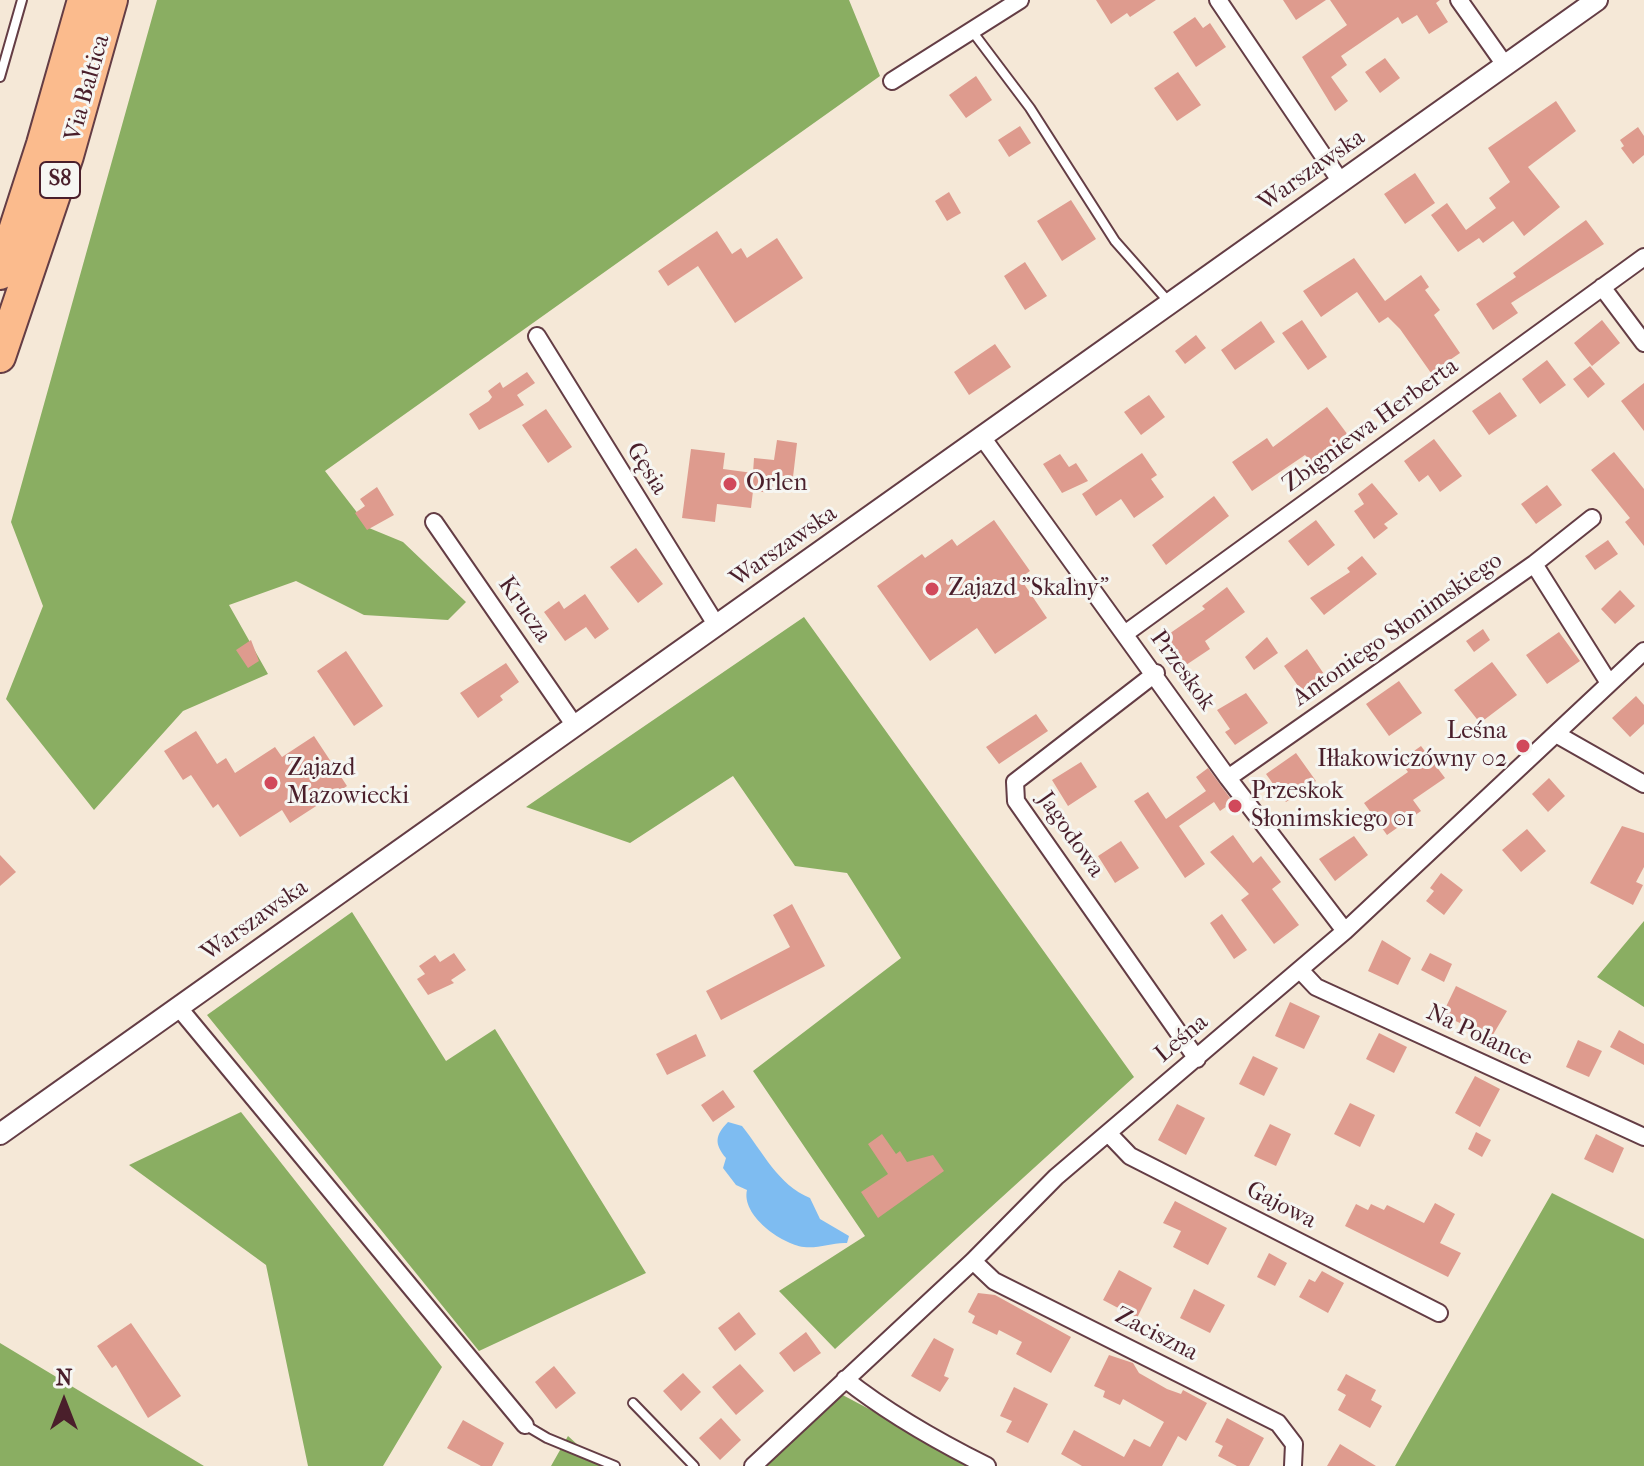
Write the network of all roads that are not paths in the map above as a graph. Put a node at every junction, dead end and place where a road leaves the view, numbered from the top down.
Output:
1 (22, 0) edge
2 (83, 0) edge
3 (112, 0) edge
4 (1020, 0) edge
5 (1218, 0) edge
6 (1459, 0) edge
7 (1597, 0) edge
8 (972, 31) junction
9 (1505, 65) junction
10 (0, 77) edge
11 (892, 81) dead end
12 (1341, 182) junction
13 (1644, 257) edge
14 (0, 274) edge
15 (1602, 287) junction
16 (1170, 303) junction
17 (537, 336) dead end
18 (1644, 343) edge
19 (0, 357) edge
20 (982, 437) junction
21 (1592, 518) dead end
22 (434, 522) dead end
23 (1534, 564) junction
24 (717, 626) junction
25 (1126, 633) junction
26 (1644, 651) edge
27 (1156, 673) junction
28 (1609, 683) junction
29 (575, 726) junction
30 (1556, 734) junction
31 (1228, 778) junction
32 (1644, 784) edge
33 (1345, 931) junction
34 (1300, 970) junction
35 (179, 1008) junction
36 (1197, 1059) junction
37 (1108, 1133) junction
38 (0, 1134) edge
39 (1644, 1137) edge
40 (973, 1261) junction
41 (1439, 1313) dead end
42 (845, 1379) junction
43 (633, 1403) dead end
44 (525, 1425) joint
45 (615, 1466) edge
46 (694, 1466) edge
47 (753, 1466) edge
48 (987, 1466) edge
49 (1293, 1466) edge

1 - 10 lane
2 - 14 highway, Via Baltica / S8
3 - 19 highway, Via Baltica / S8
4 - 8 street
5 - 12 street
6 - 9 street
7 - 9 street, Warszawska
8 - 11 street
8 - 16 lane
9 - 12 street, Warszawska
12 - 16 street, Warszawska
13 - 15 street, Zbigniewa Herberta
15 - 18 street
15 - 25 street, Zbigniewa Herberta
16 - 20 street, Warszawska
17 - 24 street, Gęsia
20 - 24 street, Warszawska
20 - 25 street, Przeskok
21 - 23 street, Antoniego Słonimskiego
22 - 29 street, Krucza
23 - 28 street
23 - 31 street, Antoniego Słonimskiego
24 - 29 street, Warszawska
25 - 27 street, Przeskok
26 - 28 street, Leśna
27 - 31 street, Przeskok
27 - 36 street, Jagodowa
28 - 30 street, Leśna
29 - 35 street, Warszawska
30 - 32 street
30 - 33 street, Leśna
31 - 33 street, Przeskok
33 - 34 street, Leśna
34 - 36 street, Leśna
34 - 39 street, Na Polance
35 - 38 street, Warszawska
35 - 44 street
36 - 37 street, Leśna
37 - 40 street, Leśna
37 - 41 street, Gajowa
40 - 42 street, Leśna
40 - 49 street, Zaciszna
42 - 47 street, Leśna
42 - 48 street
43 - 46 lane
44 - 45 lane

